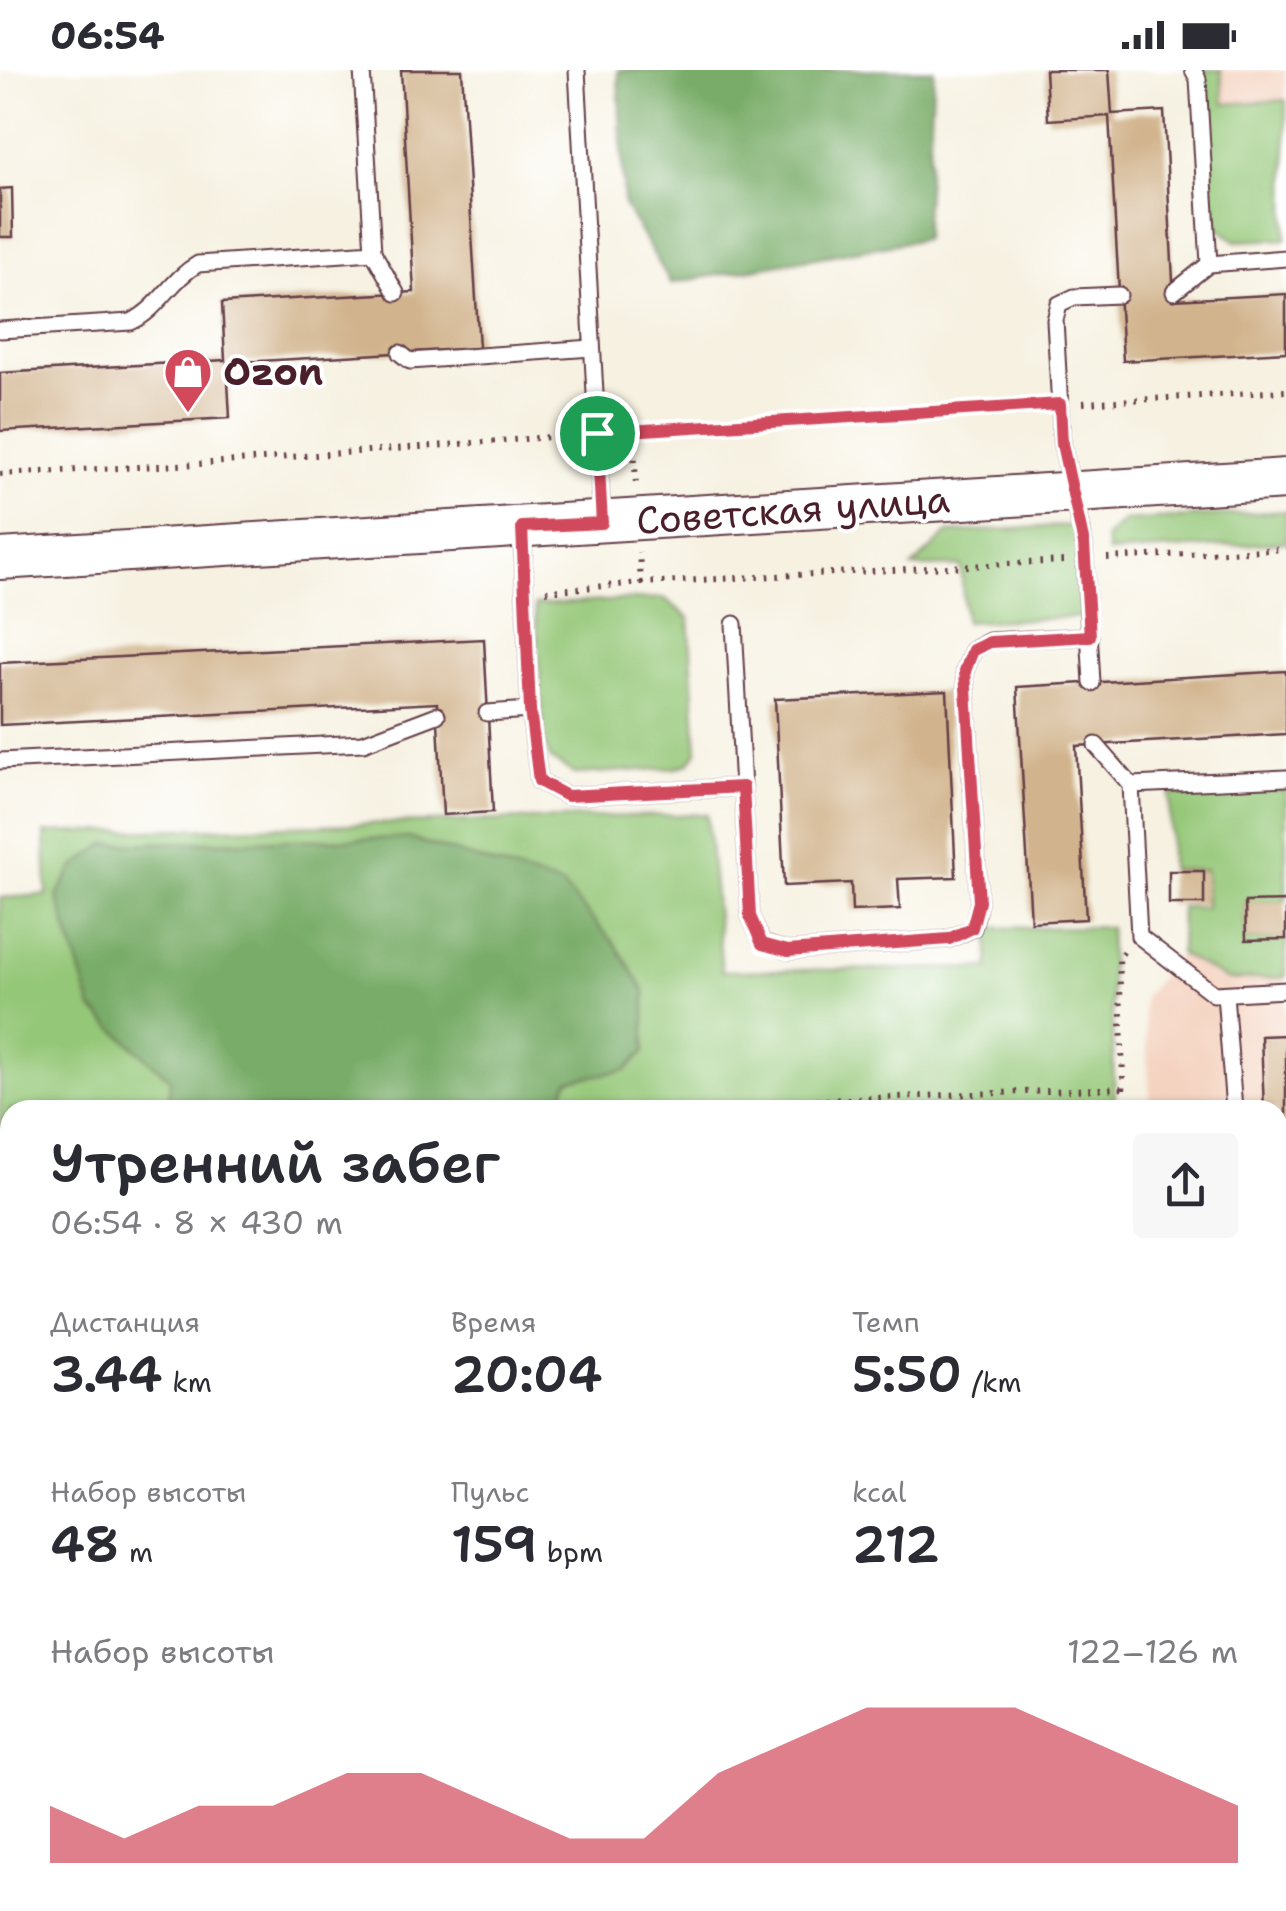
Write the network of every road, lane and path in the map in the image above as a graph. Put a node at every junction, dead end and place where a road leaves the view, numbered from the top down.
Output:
1 (362, 70) edge
2 (578, 70) edge
3 (1193, 70) edge
4 (372, 252) junction
5 (1286, 258) edge
6 (1209, 264) junction
7 (1174, 292) dead end
8 (396, 293) dead end
9 (1119, 294) dead end
10 (0, 330) edge
11 (592, 348) junction
12 (400, 352) dead end
13 (1286, 391) edge
14 (1060, 404) junction
15 (633, 430) junction
16 (597, 433) junction
17 (0, 474) edge
18 (1286, 479) edge
19 (1074, 492) junction
20 (620, 522) junction
21 (522, 527) junction
22 (1286, 549) edge
23 (0, 559) edge
24 (1085, 560) junction
25 (641, 584) junction
26 (525, 592) junction
27 (734, 624) dead end
28 (1090, 636) junction
29 (1092, 683) dead end
30 (530, 710) junction
31 (487, 713) dead end
32 (437, 715) dead end
33 (1096, 745) dead end
34 (0, 761) edge
35 (1286, 778) edge
36 (1131, 784) junction
37 (743, 787) junction
38 (1138, 936) junction
39 (1286, 990) edge
40 (1224, 994) junction
41 (1123, 1088) junction
42 (823, 1100) edge
43 (1124, 1100) edge
44 (1233, 1100) edge

1 - 4 lane
2 - 11 lane
3 - 6 lane
4 - 8 lane
4 - 10 lane
5 - 6 lane
6 - 7 lane
9 - 14 lane
11 - 12 lane
11 - 16 lane
13 - 14 path
14 - 15 path
14 - 19 lane
15 - 16 path
15 - 20 path
16 - 17 path
16 - 20 lane
18 - 19 street, Советская улица
19 - 20 street, Советская улица
19 - 24 lane
20 - 21 street, Советская улица
20 - 25 path
21 - 23 street, Советская улица
21 - 26 lane
22 - 24 path
24 - 25 path
24 - 28 lane
25 - 26 path
26 - 30 lane
27 - 37 lane
28 - 29 lane
28 - 37 lane
30 - 31 lane
30 - 37 lane
32 - 34 lane
33 - 36 lane
35 - 36 lane
36 - 38 lane
38 - 40 lane
38 - 41 path
39 - 40 lane
40 - 44 lane
41 - 42 path
41 - 43 path

